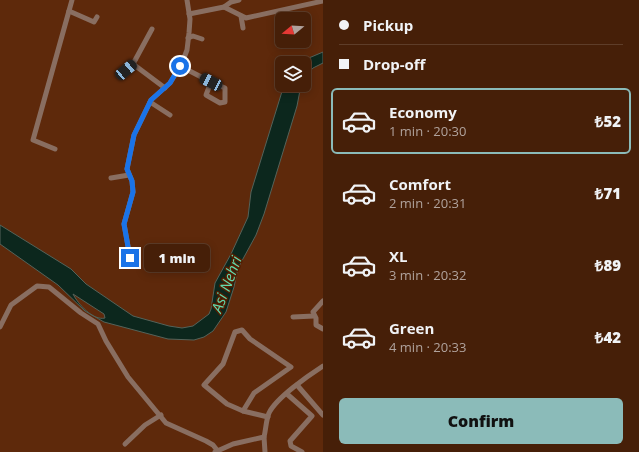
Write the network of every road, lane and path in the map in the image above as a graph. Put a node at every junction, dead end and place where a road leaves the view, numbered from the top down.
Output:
1 (72, 0) edge
2 (187, 0) edge
3 (239, 0) edge
4 (323, 1) edge
5 (224, 7) junction
6 (69, 11) junction
7 (190, 14) junction
8 (241, 16) junction
9 (97, 17) dead end
10 (243, 28) dead end
11 (152, 29) dead end
12 (188, 38) junction
13 (202, 39) dead end
14 (133, 64) junction
15 (180, 66) junction
16 (122, 72) dead end
17 (211, 82) junction
18 (165, 88) junction
19 (150, 102) junction
20 (170, 116) dead end
21 (55, 149) dead end
22 (129, 175) junction
23 (111, 178) dead end
24 (130, 258) dead end
25 (323, 302) edge
26 (314, 316) junction
27 (293, 317) dead end
28 (0, 327) edge
29 (323, 329) edge
30 (323, 366) edge
31 (296, 385) junction
32 (287, 394) junction
33 (317, 410) junction
34 (243, 411) junction
35 (160, 415) junction
36 (312, 416) junction
37 (323, 416) edge
38 (268, 417) junction
39 (264, 437) junction
40 (125, 444) dead end
41 (216, 451) edge
42 (265, 452) edge
43 (302, 452) edge

1 - 6 street
2 - 7 street
3 - 5 street
4 - 8 street
5 - 7 street
5 - 8 street
6 - 9 street
6 - 21 street
7 - 12 street
8 - 10 street
11 - 14 street
12 - 13 street
12 - 15 street
14 - 16 street
14 - 18 street
15 - 17 street
15 - 18 street
17 - 17 street
18 - 19 street
19 - 20 street
19 - 22 street
22 - 23 street
22 - 24 street
25 - 26 street
26 - 27 street
26 - 29 street
28 - 35 street
30 - 31 street
31 - 32 street
31 - 33 street
32 - 36 street
32 - 38 street
33 - 36 street
33 - 37 street
34 - 34 street
34 - 38 street
35 - 40 street
35 - 41 street
36 - 43 street
38 - 39 street
39 - 41 street
39 - 42 street

